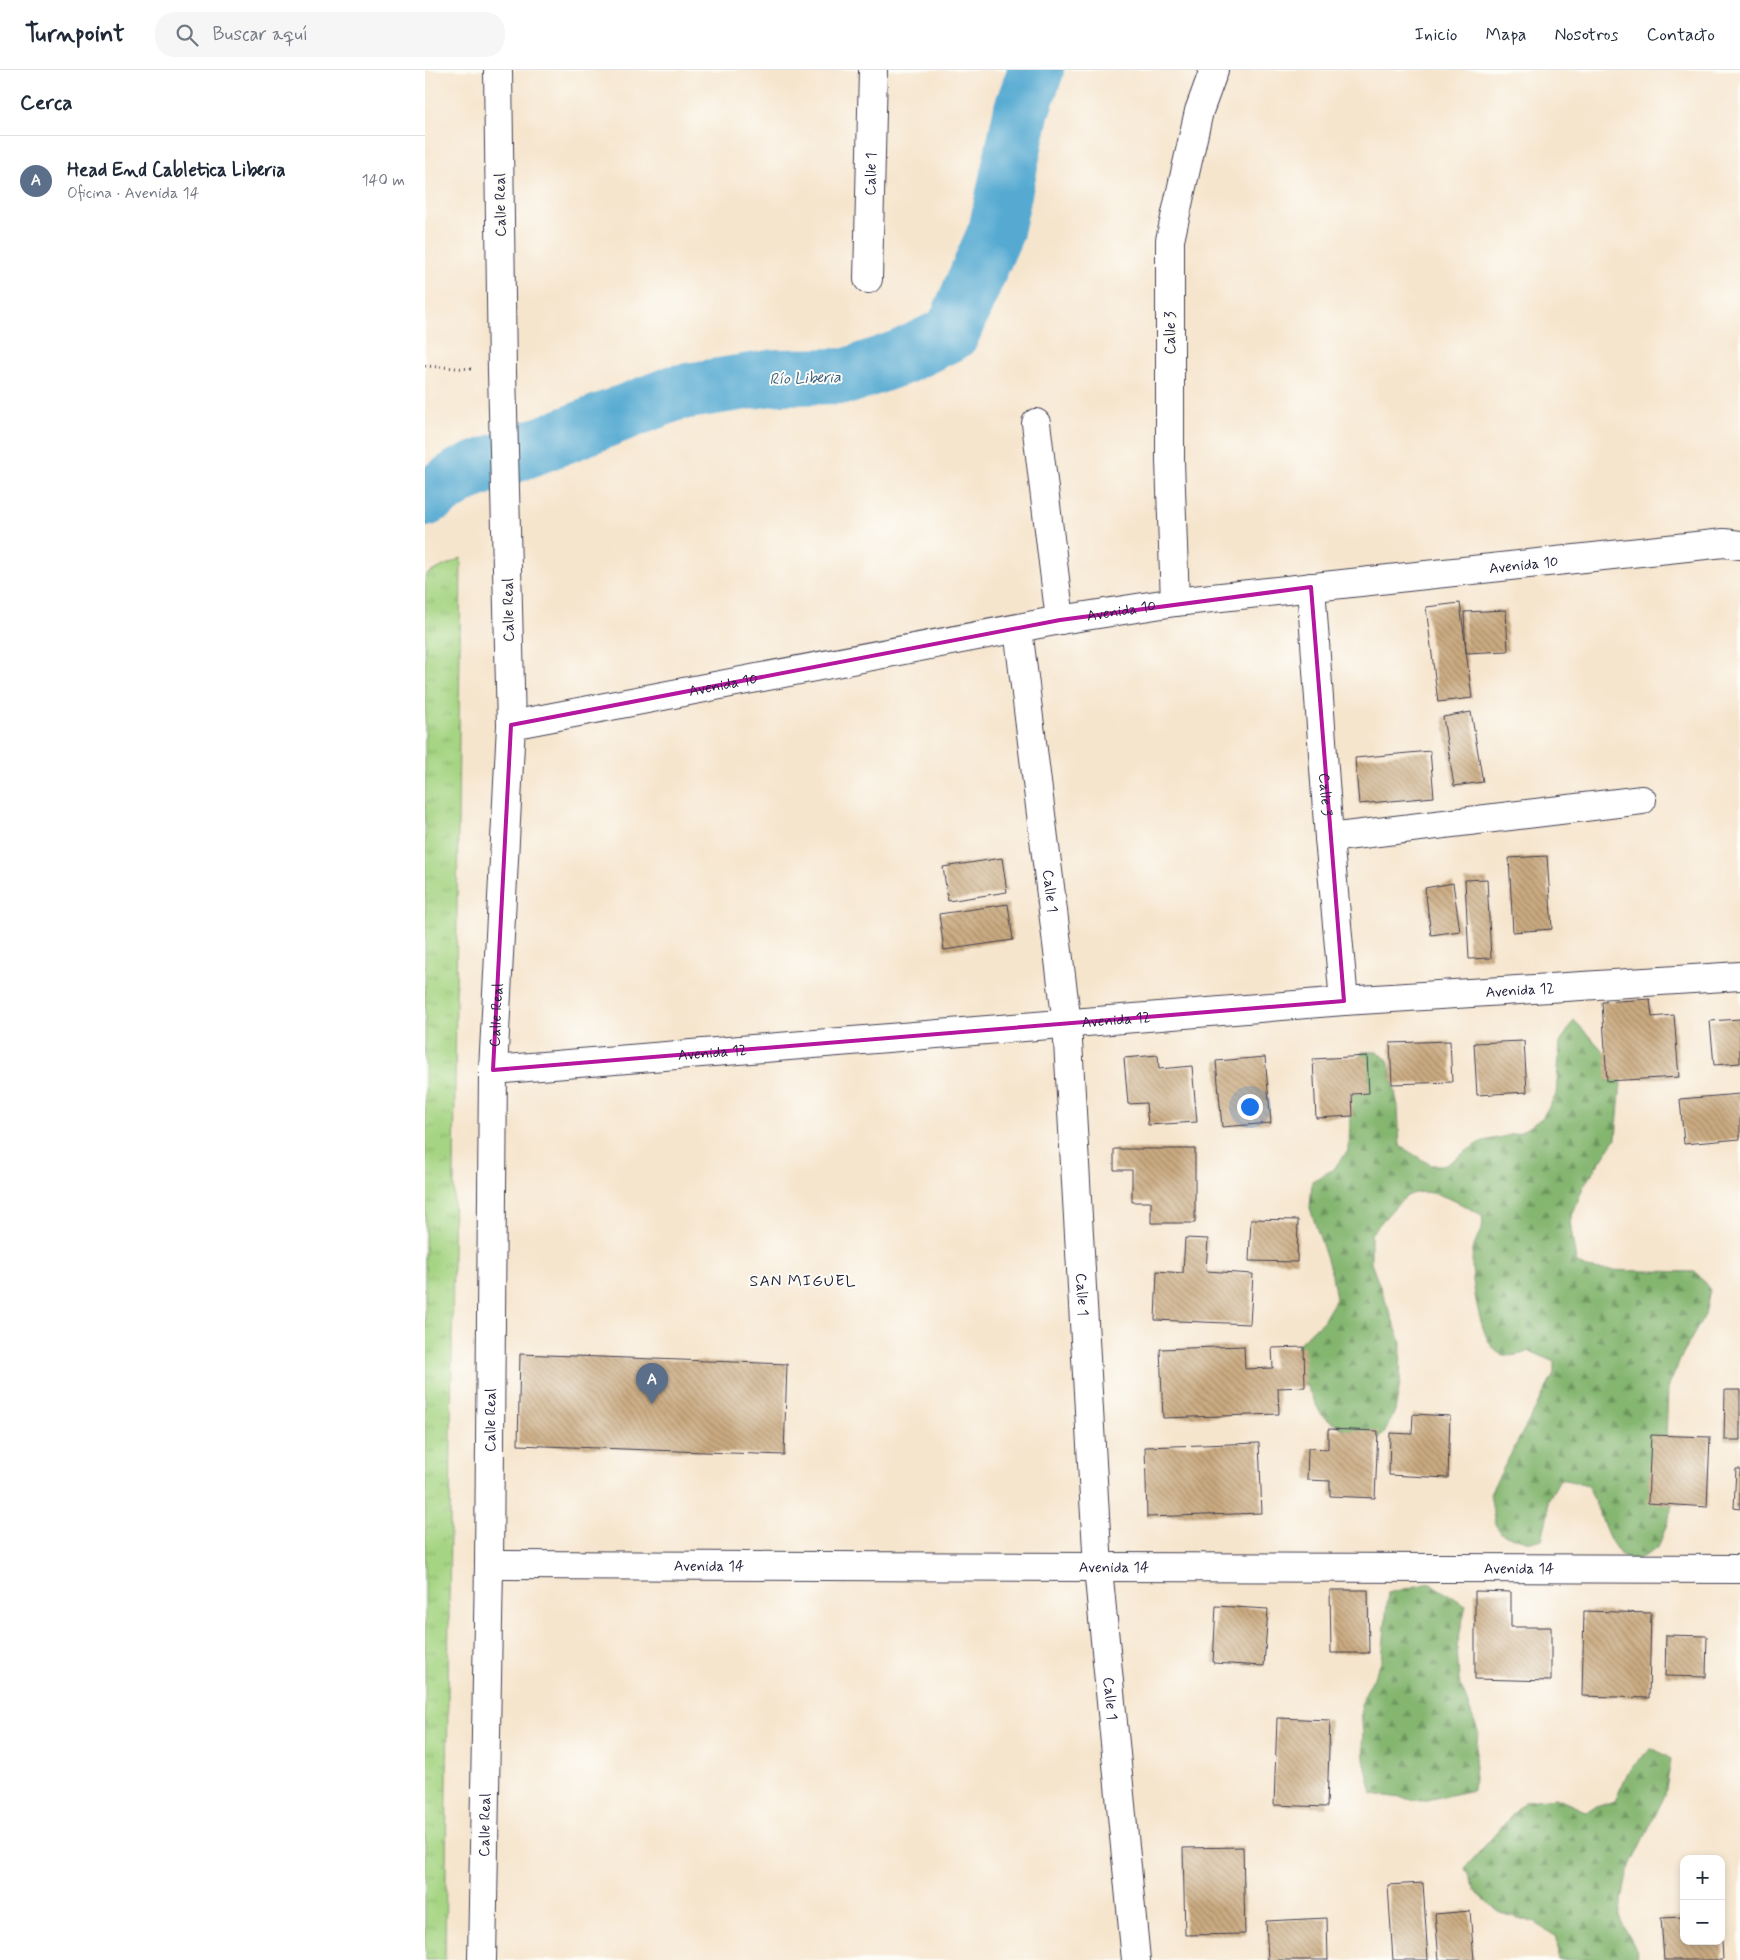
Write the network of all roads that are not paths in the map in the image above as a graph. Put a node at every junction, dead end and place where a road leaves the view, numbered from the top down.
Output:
1 (498, 70) edge
2 (873, 70) edge
3 (1214, 70) edge
4 (868, 279) dead end
5 (1036, 423) dead end
6 (1740, 545) edge
7 (1311, 587) junction
8 (1175, 602) junction
9 (1059, 620) junction
10 (1018, 629) junction
11 (511, 725) junction
12 (1642, 800) dead end
13 (1329, 838) junction
14 (1740, 976) edge
15 (1344, 1001) junction
16 (1067, 1024) junction
17 (493, 1070) junction
18 (489, 1565) junction
19 (1098, 1568) junction
20 (1740, 1569) edge
21 (482, 1960) edge
22 (1136, 1960) edge

1 - 11 street, Calle Real
2 - 4 street, Calle 1
3 - 8 street, Calle 3
5 - 9 street
6 - 7 street, Avenida 10
7 - 8 street, Avenida 10
7 - 13 street, Calle 3
8 - 9 street, Avenida 10
9 - 10 street, Avenida 10
10 - 11 street, Avenida 10
10 - 16 street, Calle 1
11 - 17 street, Calle Real
12 - 13 street
13 - 15 street, Calle 3
14 - 15 street, Avenida 12
15 - 16 street, Avenida 12
16 - 17 street, Avenida 12
16 - 19 street, Calle 1
17 - 18 street, Calle Real
18 - 19 street, Avenida 14
18 - 21 street, Calle Real
19 - 20 street, Avenida 14
19 - 22 street, Calle 1

